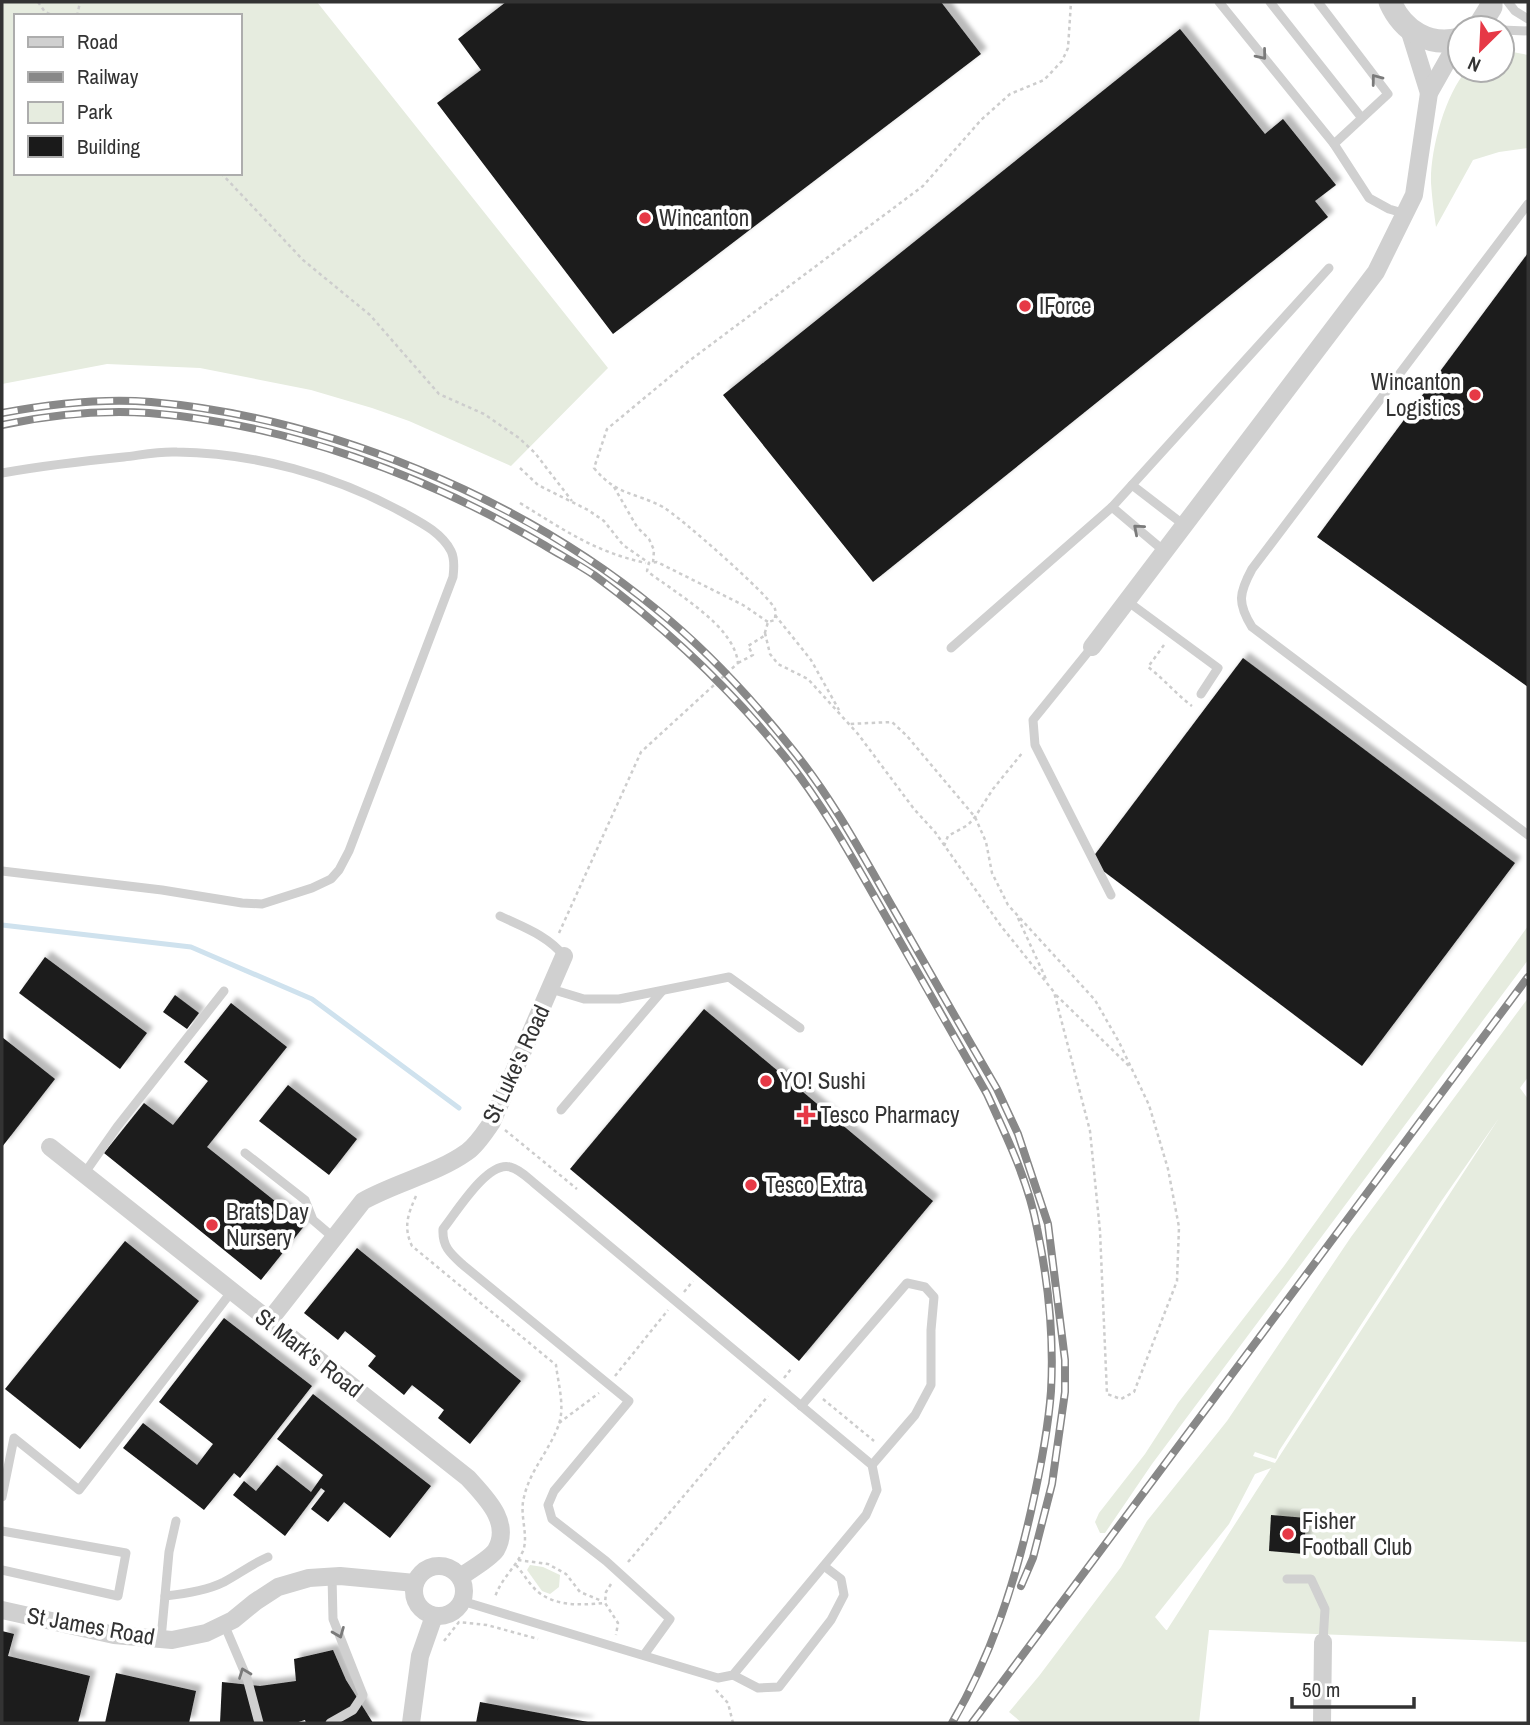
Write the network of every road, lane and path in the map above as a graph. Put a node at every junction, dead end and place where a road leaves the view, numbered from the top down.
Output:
1 (1071, 2) edge
2 (1219, 2) edge
3 (1270, 2) edge
4 (1318, 2) edge
5 (1390, 2) edge
6 (1508, 2) edge
7 (1528, 19) edge
8 (1409, 29) junction
9 (1446, 41) edge
10 (1446, 68) edge
11 (1429, 93) junction
12 (1361, 117) junction
13 (1334, 144) junction
14 (224, 175) edge
15 (1528, 204) edge
16 (1406, 214) junction
17 (1329, 268) dead end
18 (520, 468) dead end
19 (2, 473) edge
20 (1132, 485) junction
21 (614, 487) junction
22 (572, 501) junction
23 (520, 503) dead end
24 (1112, 507) junction
25 (1184, 525) junction
26 (1164, 551) junction
27 (651, 563) junction
28 (1127, 601) junction
29 (775, 615) junction
30 (768, 622) junction
31 (765, 633) junction
32 (1172, 634) junction
33 (951, 648) dead end
34 (1092, 648) joint
35 (738, 663) junction
36 (1201, 694) dead end
37 (1192, 706) dead end
38 (842, 715) junction
39 (849, 724) junction
40 (1035, 740) junction
41 (640, 752) dead end
42 (975, 817) junction
43 (1528, 835) edge
44 (944, 846) junction
45 (2, 871) edge
46 (1111, 895) dead end
47 (1017, 915) junction
48 (500, 916) dead end
49 (564, 956) joint
50 (1049, 986) junction
51 (551, 989) junction
52 (224, 991) dead end
53 (662, 991) junction
54 (1054, 992) junction
55 (800, 1028) dead end
56 (1131, 1068) junction
57 (561, 1110) dead end
58 (502, 1128) dead end
59 (50, 1147) dead end
60 (245, 1153) dead end
61 (85, 1174) junction
62 (577, 1189) dead end
63 (334, 1238) junction
64 (693, 1281) dead end
65 (232, 1291) junction
66 (676, 1301) junction
67 (269, 1321) junction
68 (791, 1369) dead end
69 (607, 1385) junction
70 (777, 1386) junction
71 (813, 1392) junction
72 (801, 1406) junction
73 (559, 1423) dead end
74 (885, 1450) junction
75 (872, 1465) junction
76 (2, 1497) edge
77 (176, 1521) dead end
78 (2, 1531) edge
79 (268, 1557) dead end
80 (824, 1566) junction
81 (2, 1570) edge
82 (619, 1573) junction
83 (332, 1576) junction
84 (460, 1577) junction
85 (1287, 1579) dead end
86 (415, 1583) junction
87 (165, 1596) junction
88 (463, 1601) junction
89 (605, 1603) junction
90 (2, 1611) edge
91 (434, 1616) junction
92 (224, 1625) junction
93 (487, 1625) dead end
94 (161, 1639) junction
95 (445, 1640) dead end
96 (1323, 1642) joint
97 (613, 1645) junction
98 (644, 1655) junction
99 (733, 1675) junction
100 (714, 1688) dead end
101 (259, 1723) edge
102 (330, 1723) edge
103 (411, 1723) edge
104 (733, 1723) edge
105 (1322, 1723) edge

1 - 21 path
2 -> 13 lane
3 - 12 lane
12 -> 4 lane
5 - 8 street
6 - 7 lane
8 - 9 street
8 - 11 street
10 - 11 street
11 - 16 street
12 - 13 lane
13 - 16 lane
14 - 22 path
15 - 43 lane
16 - 25 street
17 - 20 lane
18 - 22 path
19 - 45 lane
20 - 24 lane
20 - 25 lane
21 - 27 path
21 - 29 path
22 - 27 path
23 - 27 path
26 -> 24 lane
24 - 33 lane
25 - 26 street
26 - 28 street
27 - 30 path
27 - 35 path
28 - 32 lane
28 - 34 street
29 - 30 path
29 - 38 path
30 - 31 path
31 - 35 path
31 - 38 path
32 - 36 lane
32 - 37 path
34 - 40 lane
35 - 41 path
38 - 39 path
39 - 42 path
39 - 44 path
40 - 42 path
40 - 46 lane
42 - 44 path
42 - 47 path
44 - 50 path
47 - 50 path
47 - 56 path
48 - 49 lane
49 - 51 street, St Luke's Road
50 - 54 path
51 - 53 lane
51 - 63 street, St Luke's Road
52 - 61 lane
53 - 55 lane
53 - 57 lane
54 - 56 path
54 - 56 path
58 - 62 path
59 - 61 street, St Mark's Road
60 - 63 lane
61 - 65 street, St Mark's Road
63 - 67 street, St Luke's Road
64 - 66 path
65 - 67 street, St Mark's Road
65 - 76 lane
66 - 69 path
66 - 69 lane
66 - 70 lane
67 - 84 street, St Mark's Road
68 - 70 path
69 - 73 path
69 - 82 lane
70 - 72 lane
70 - 82 path
71 - 72 lane
71 - 74 path
71 - 74 lane
72 - 75 lane
74 - 75 lane
75 - 80 lane
77 - 87 lane
78 - 81 lane
79 - 87 lane
80 - 99 lane
80 - 99 lane
82 - 89 path
82 - 98 lane
83 - 86 street, St James Road
83 - 92 street, St James Road
83 -> 102 lane
84 - 86 street
84 - 88 street
85 - 96 lane
86 - 91 street
87 - 94 lane
88 - 91 street
88 - 97 lane
89 - 89 path
89 - 97 path
90 - 94 street, St James Road
91 - 103 street
92 - 94 street, St James Road
101 -> 92 lane
93 - 95 path
96 - 105 street
97 - 98 lane
98 - 99 lane
100 - 104 path

